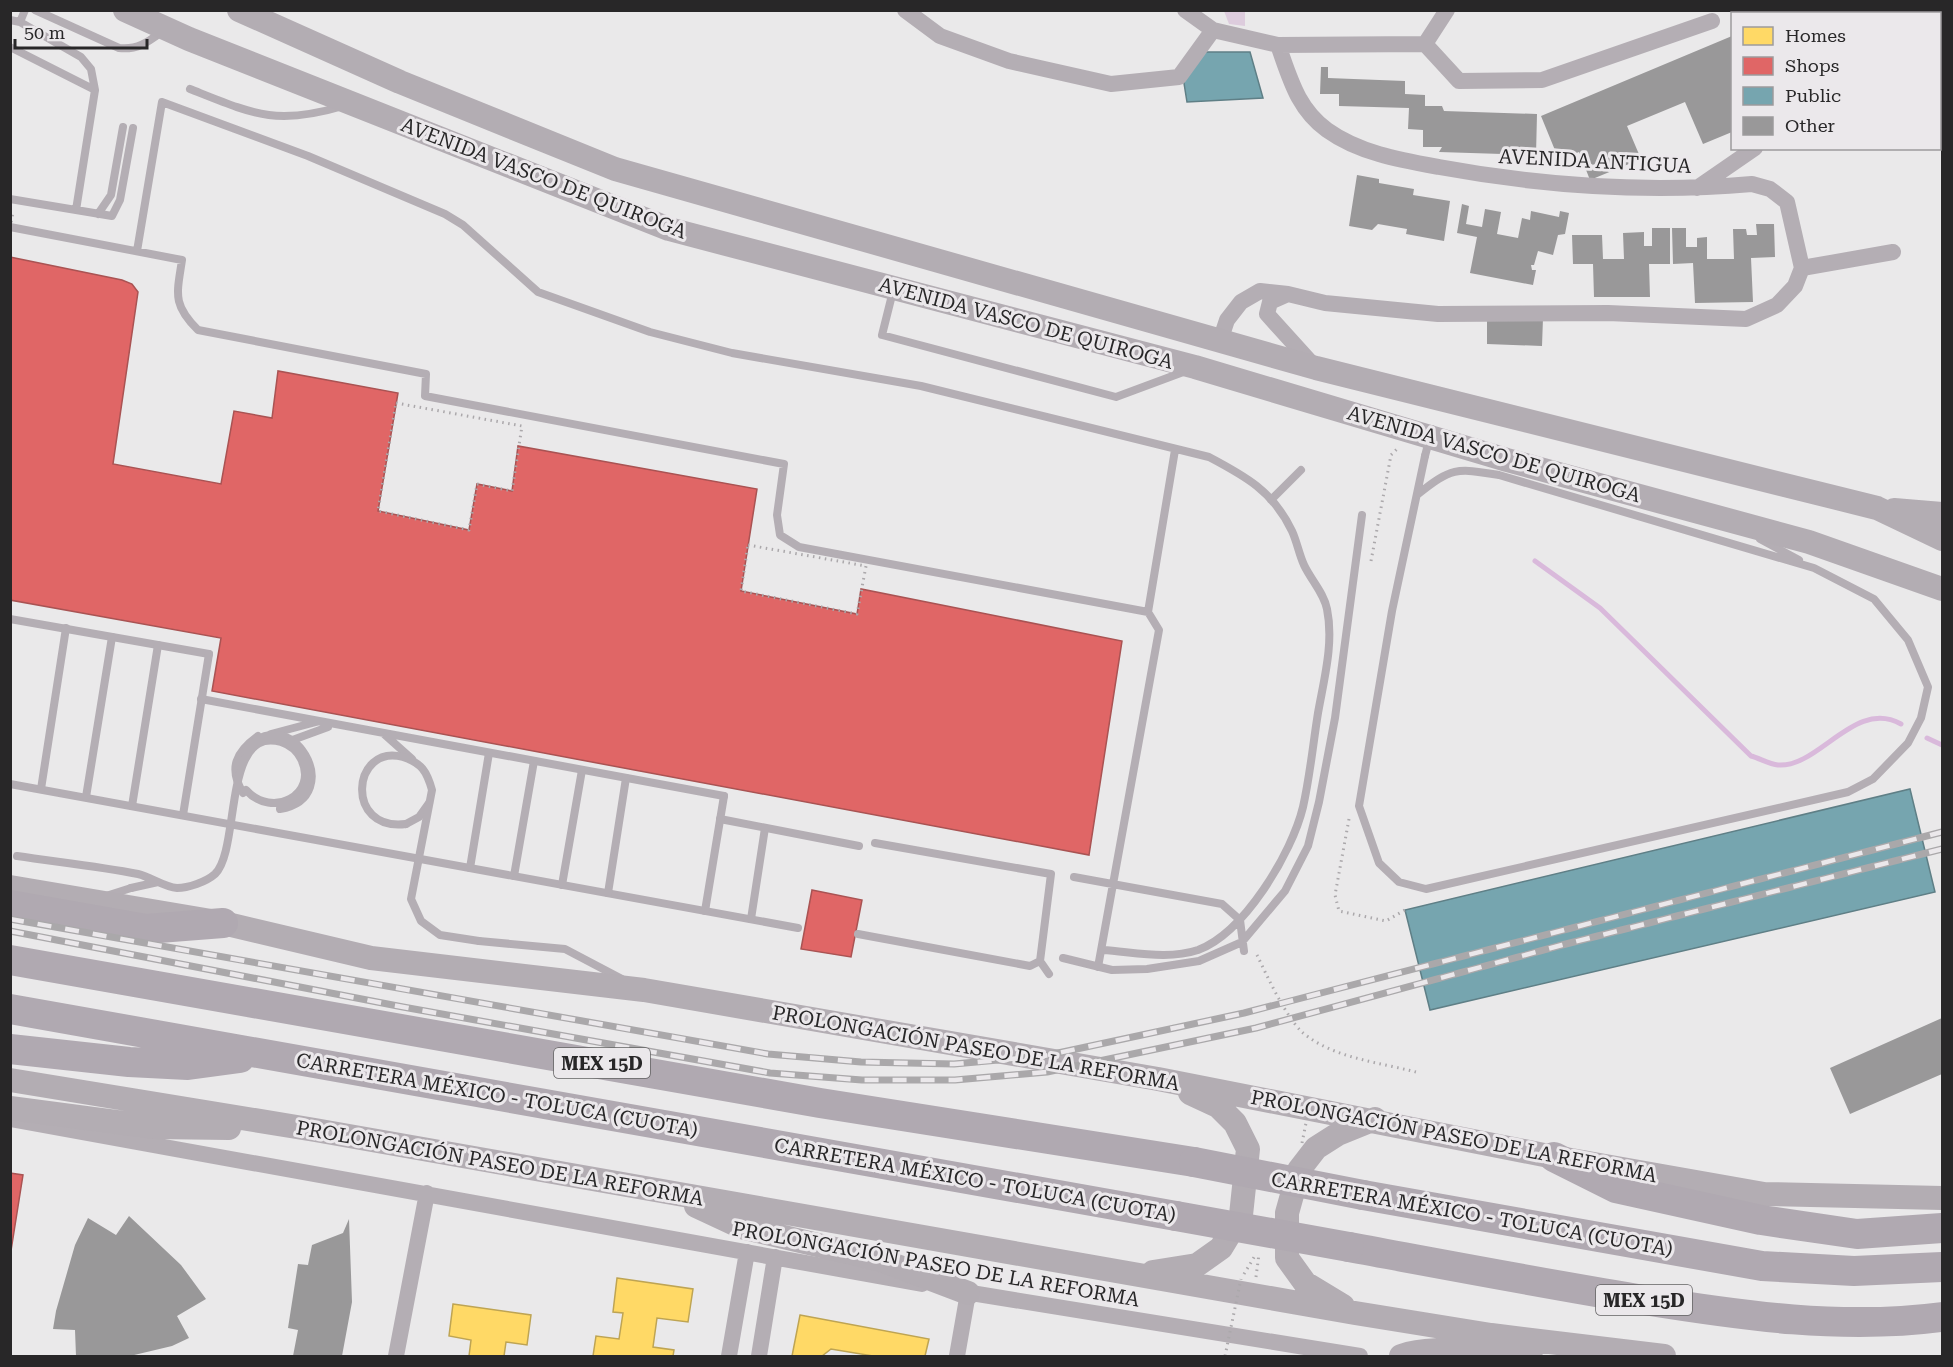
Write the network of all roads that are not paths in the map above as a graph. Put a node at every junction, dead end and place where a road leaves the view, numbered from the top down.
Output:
1 (25, 10) edge
2 (34, 10) edge
3 (125, 10) edge
4 (239, 10) edge
5 (905, 10) edge
6 (1185, 10) edge
7 (1447, 10) edge
8 (15, 21) edge
9 (1712, 21) dead end
10 (166, 28) junction
11 (1213, 30) junction
12 (1425, 44) junction
13 (1278, 45) junction
14 (10, 47) edge
15 (190, 89) dead end
16 (95, 90) junction
17 (351, 103) junction
18 (123, 127) dead end
19 (133, 128) dead end
20 (1752, 150) edge
21 (1696, 189) junction
22 (10, 199) edge
23 (76, 210) junction
24 (98, 214) junction
25 (10, 228) edge
26 (137, 251) junction
27 (1893, 252) dead end
28 (1802, 268) junction
29 (894, 288) junction
30 (1288, 294) junction
31 (1220, 341) junction
32 (1195, 367) junction
33 (1316, 368) junction
34 (1432, 429) dead end
35 (1176, 450) junction
36 (1301, 470) dead end
37 (1417, 495) junction
38 (1271, 500) junction
39 (1877, 508) junction
40 (1942, 514) edge
41 (1362, 515) dead end
42 (1726, 520) junction
43 (1942, 539) edge
44 (1814, 568) junction
45 (1942, 589) edge
46 (1148, 612) junction
47 (10, 618) edge
48 (66, 628) junction
49 (111, 637) junction
50 (158, 645) junction
51 (201, 699) junction
52 (320, 721) junction
53 (328, 727) dead end
54 (383, 733) junction
55 (489, 753) junction
56 (534, 761) junction
57 (582, 770) junction
58 (626, 778) junction
59 (10, 784) edge
60 (41, 789) junction
61 (244, 792) junction
62 (86, 797) junction
63 (132, 806) junction
64 (183, 815) junction
65 (720, 819) junction
66 (765, 828) junction
67 (875, 843) dead end
68 (859, 846) dead end
69 (16, 856) dead end
70 (470, 868) junction
71 (514, 876) junction
72 (1074, 877) dead end
73 (1115, 884) junction
74 (561, 885) junction
75 (10, 887) edge
76 (608, 893) junction
77 (93, 901) junction
78 (10, 905) edge
79 (705, 911) junction
80 (751, 919) junction
81 (1240, 920) junction
82 (223, 923) junction
83 (798, 928) dead end
84 (858, 934) dead end
85 (1243, 946) junction
86 (1103, 950) junction
87 (1063, 958) dead end
88 (10, 960) edge
89 (1040, 961) junction
90 (1098, 967) junction
91 (1049, 974) dead end
92 (644, 990) junction
93 (10, 1010) edge
94 (67, 1019) junction
95 (10, 1024) edge
96 (10, 1049) edge
97 (267, 1054) junction
98 (1158, 1079) junction
99 (10, 1080) edge
100 (10, 1108) edge
101 (10, 1119) edge
102 (1375, 1119) junction
103 (315, 1130) junction
104 (1554, 1157) junction
105 (427, 1193) junction
106 (666, 1193) junction
107 (1942, 1198) edge
108 (1942, 1228) edge
109 (747, 1252) junction
110 (775, 1257) junction
111 (1942, 1267) edge
112 (1138, 1275) junction
113 (968, 1293) junction
114 (1355, 1313) junction
115 (1942, 1317) edge
116 (1498, 1348) edge
117 (396, 1356) edge
118 (729, 1356) edge
119 (759, 1356) edge
120 (957, 1356) edge
121 (1353, 1356) edge
122 (1401, 1356) edge
123 (1664, 1356) edge

1 - 8 lane
2 - 10 lane
3 - 10 main road, AVENIDA VASCO DE QUIROGA
4 - 31 main road, AVENIDA VASCO DE QUIROGA
5 - 11 street
6 - 11 street
7 - 12 street
8 - 16 lane
9 - 12 street
10 - 17 main road, AVENIDA VASCO DE QUIROGA
11 - 13 street
12 - 13 street
13 - 21 street, AVENIDA ANTIGUA
14 - 16 lane
15 - 17 lane
16 - 23 lane
17 - 29 main road, AVENIDA VASCO DE QUIROGA
18 - 24 lane
19 - 24 lane
20 - 21 street
21 - 28 street, AVENIDA ANTIGUA
22 - 23 lane
23 - 24 lane
25 - 26 lane
26 - 35 lane
26 - 46 lane
27 - 28 street
28 - 30 street
29 - 32 main road, AVENIDA VASCO DE QUIROGA
29 - 32 lane
30 - 31 street
30 - 33 street
31 - 33 main road, AVENIDA VASCO DE QUIROGA
32 - 42 main road, AVENIDA VASCO DE QUIROGA
33 - 39 main road, AVENIDA VASCO DE QUIROGA
34 - 37 lane, bridge
35 - 38 lane
35 - 46 lane
36 - 38 lane
37 - 44 lane
37 - 44 lane
38 - 81 lane
39 - 40 main road
39 - 43 main road, AVENIDA VASCO DE QUIROGA
41 - 85 lane
42 - 44 lane
42 - 45 main road, AVENIDA VASCO DE QUIROGA
46 - 73 lane
47 - 48 lane
48 - 49 lane
48 - 60 lane, bridge
49 - 50 lane
49 - 62 lane, bridge
50 - 51 lane, bridge
50 - 63 lane, bridge
51 - 52 lane
51 - 64 lane, bridge
52 - 54 lane
52 - 61 lane
53 - 61 lane
54 - 55 lane
54 - 92 lane, bridge
55 - 56 lane
55 - 70 lane, bridge
56 - 57 lane
56 - 71 lane, bridge
57 - 58 lane
57 - 74 lane, bridge
58 - 65 lane, bridge
58 - 76 lane, bridge
59 - 60 lane
60 - 62 lane
61 - 69 lane, bridge
61 - 77 lane, bridge
62 - 63 lane
63 - 64 lane
64 - 70 lane
65 - 66 lane
65 - 79 lane, bridge
66 - 68 lane
66 - 80 lane, bridge
67 - 89 lane
70 - 71 lane
71 - 74 lane
72 - 73 lane
73 - 81 lane
73 - 86 lane
74 - 76 lane
75 - 77 main road, PROLONGACIÓN PASEO DE LA REFORMA
76 - 79 lane
77 - 82 main road, PROLONGACIÓN PASEO DE LA REFORMA
78 - 82 highway
79 - 80 lane
80 - 83 lane
81 - 85 lane
81 - 86 lane
82 - 92 main road, PROLONGACIÓN PASEO DE LA REFORMA
84 - 89 lane
85 - 90 lane
86 - 90 lane
87 - 90 lane
88 - 111 highway, CARRETERA MÉXICO - TOLUCA (CUOTA) / MEX 15D, bridge
89 - 91 lane
92 - 98 main road, PROLONGACIÓN PASEO DE LA REFORMA
93 - 94 highway, CARRETERA MÉXICO - TOLUCA (CUOTA) / MEX 15D
94 - 95 highway
94 - 97 highway, CARRETERA MÉXICO - TOLUCA (CUOTA) / MEX 15D
96 - 97 highway
97 - 115 highway, CARRETERA MÉXICO - TOLUCA (CUOTA) / MEX 15D, bridge
98 - 102 main road, PROLONGACIÓN PASEO DE LA REFORMA
98 - 112 main road
99 - 103 main road, PROLONGACIÓN PASEO DE LA REFORMA
100 - 103 main road
101 - 105 street, PROLONGACIÓN PASEO DE LA REFORMA
102 - 104 main road, PROLONGACIÓN PASEO DE LA REFORMA
102 - 114 main road
103 - 106 main road, PROLONGACIÓN PASEO DE LA REFORMA
104 - 107 main road, PROLONGACIÓN PASEO DE LA REFORMA
104 - 108 highway
105 - 109 street, PROLONGACIÓN PASEO DE LA REFORMA
105 - 117 street
106 - 112 main road, PROLONGACIÓN PASEO DE LA REFORMA
106 - 113 main road
109 - 110 street, PROLONGACIÓN PASEO DE LA REFORMA
109 - 118 street
110 - 113 street, PROLONGACIÓN PASEO DE LA REFORMA
110 - 119 street
112 - 114 main road, PROLONGACIÓN PASEO DE LA REFORMA
113 - 120 street
113 - 121 street, PROLONGACIÓN PASEO DE LA REFORMA
114 - 116 main road, PROLONGACIÓN PASEO DE LA REFORMA
116 - 122 main road
116 - 123 main road

